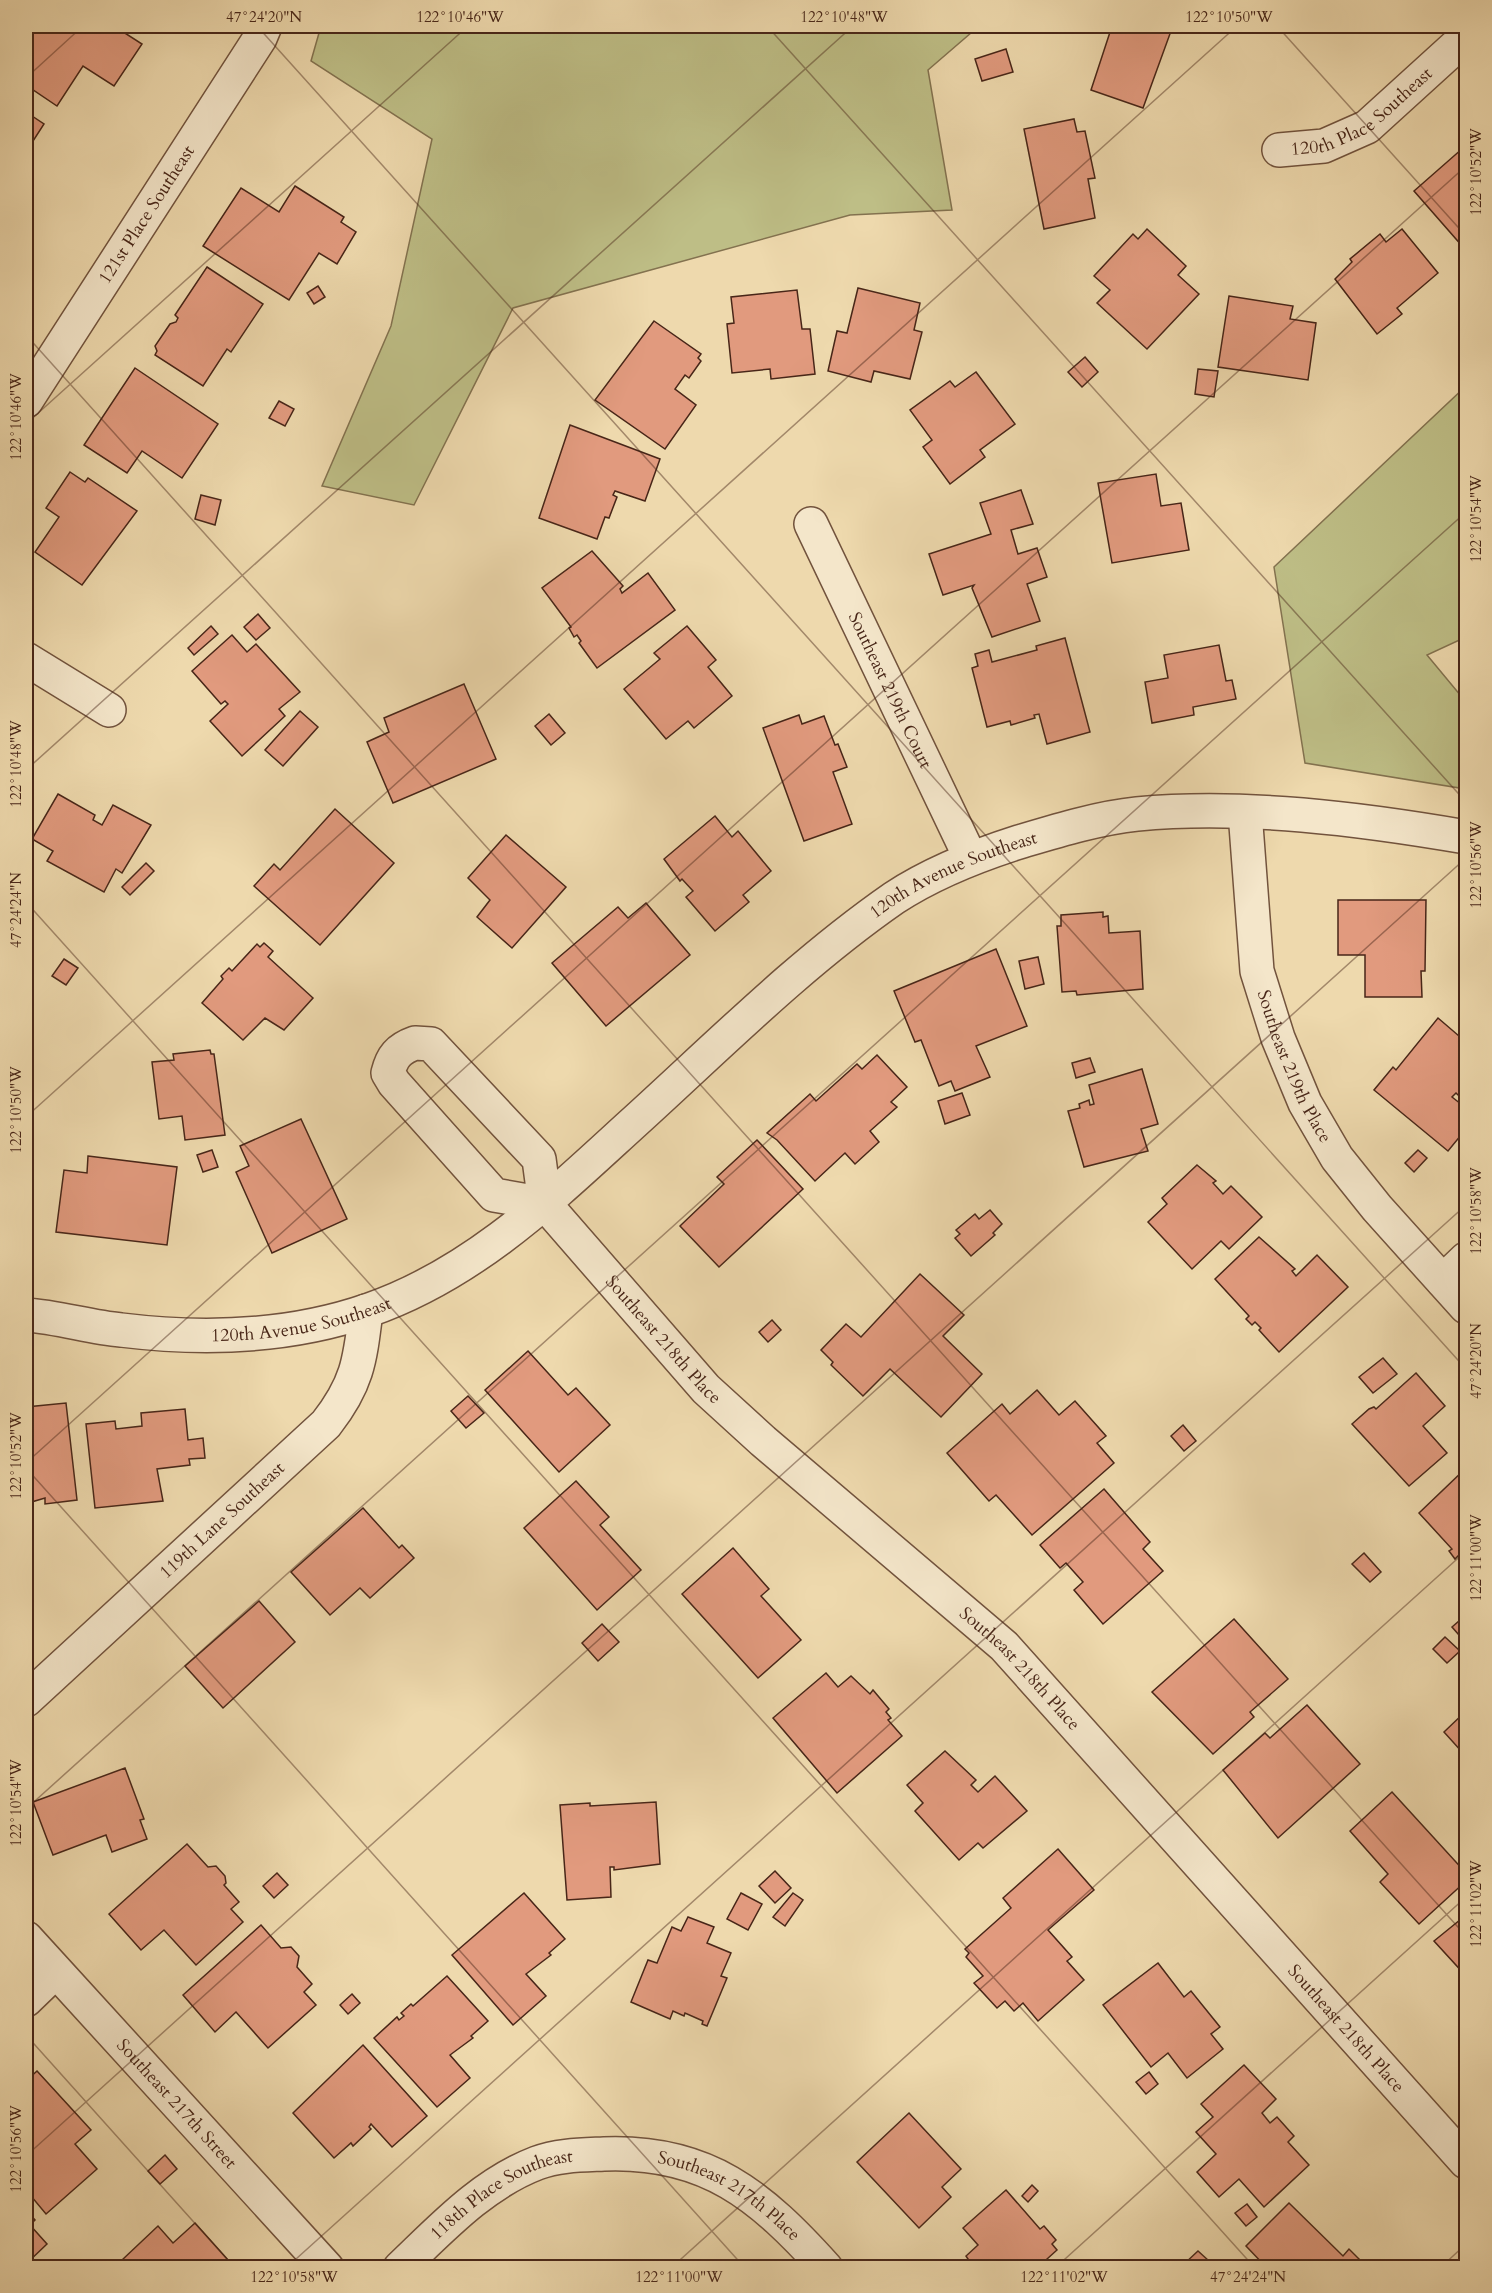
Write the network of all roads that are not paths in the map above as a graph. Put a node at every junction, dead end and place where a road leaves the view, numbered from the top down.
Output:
1 (265, 26) edge
2 (1467, 37) edge
3 (1279, 150) dead end
4 (26, 401) edge
5 (811, 524) dead end
6 (26, 659) edge
7 (109, 710) dead end
8 (1245, 812) junction
9 (1467, 837) edge
10 (970, 857) junction
11 (545, 1204) junction
12 (1467, 1259) edge
13 (1443, 1281) junction
14 (1467, 1307) edge
15 (366, 1311) junction
16 (26, 1315) edge
17 (26, 1700) edge
18 (26, 1938) edge
19 (56, 1972) junction
20 (26, 2000) edge
21 (617, 2153) joint
22 (1467, 2162) edge
23 (327, 2268) edge
24 (400, 2268) edge
25 (826, 2268) edge

1 - 4 street, 121st Place Southeast
2 - 3 street, 120th Place Southeast
5 - 10 street, Southeast 219th Court
6 - 7 street
8 - 9 street, 120th Avenue Southeast
8 - 10 street, 120th Avenue Southeast
8 - 13 street, Southeast 219th Place
10 - 11 street, 120th Avenue Southeast
11 - 11 street
11 - 15 street, 120th Avenue Southeast
11 - 22 street, Southeast 218th Place
12 - 13 street
13 - 14 street, Southeast 219th Place
15 - 16 street, 120th Avenue Southeast
15 - 17 street, 119th Lane Southeast
18 - 19 street, Southeast 217th Street
19 - 20 street
19 - 23 street, Southeast 217th Street
21 - 24 street, 118th Place Southeast
21 - 25 street, Southeast 217th Place

